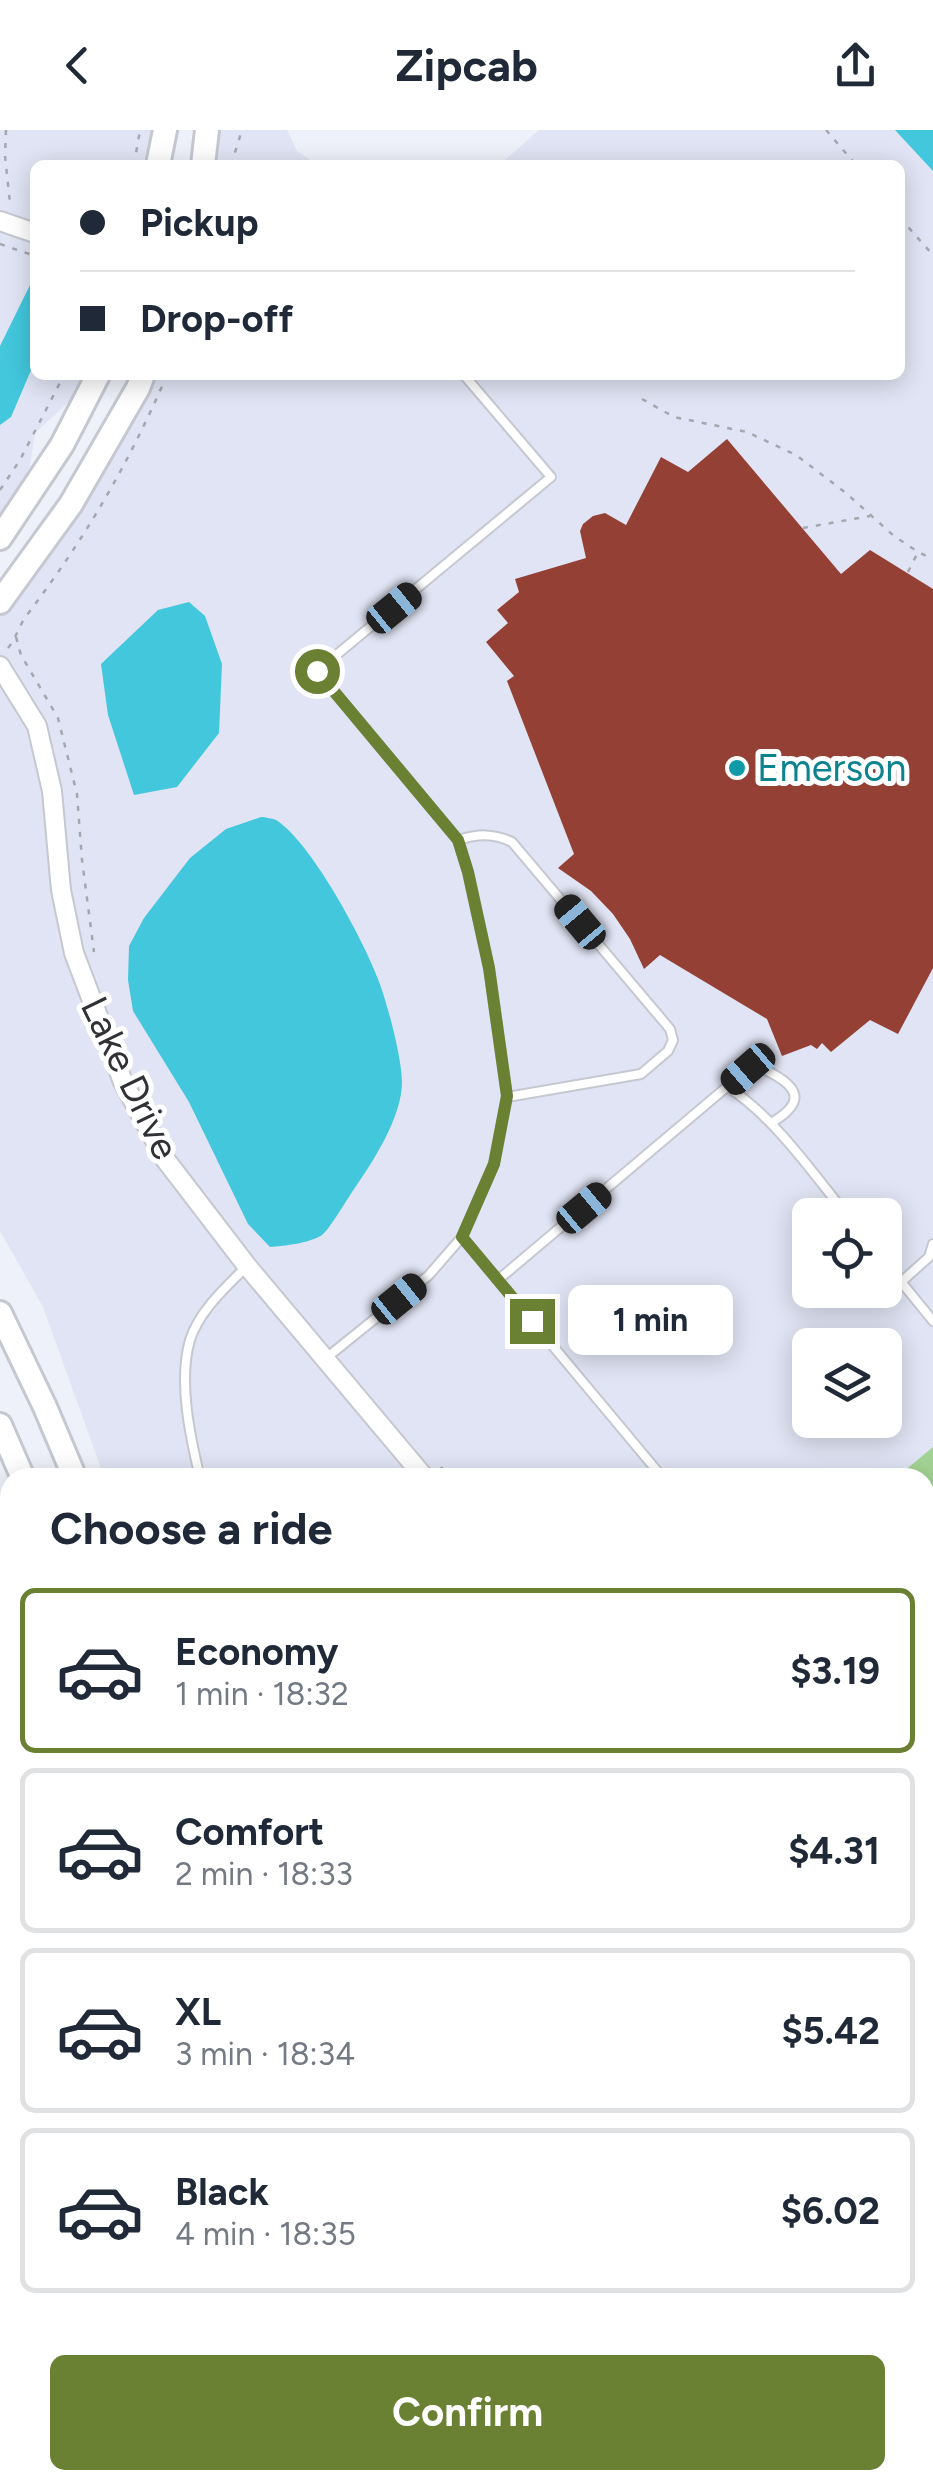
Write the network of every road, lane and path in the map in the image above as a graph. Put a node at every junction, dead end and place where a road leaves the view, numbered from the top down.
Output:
1 (6, 130) edge
2 (140, 130) edge
3 (165, 130) edge
4 (207, 130) edge
5 (242, 130) edge
6 (826, 130) edge
7 (135, 160) edge
8 (159, 160) edge
9 (204, 160) edge
10 (233, 160) edge
11 (852, 160) edge
12 (5, 213) edge
13 (905, 224) edge
14 (30, 229) edge
15 (0, 244) edge
16 (30, 254) edge
17 (933, 255) edge
18 (61, 380) edge
19 (95, 380) edge
20 (142, 380) edge
21 (165, 380) edge
22 (468, 380) edge
23 (642, 399) dead end
24 (0, 490) edge
25 (872, 516) junction
26 (804, 528) dead end
27 (0, 538) edge
28 (918, 552) junction
29 (933, 559) edge
30 (908, 572) dead end
31 (0, 602) edge
32 (16, 638) junction
33 (0, 656) edge
34 (0, 666) edge
35 (458, 840) junction
36 (94, 956) dead end
37 (728, 1087) junction
38 (507, 1096) junction
39 (771, 1123) junction
40 (833, 1198) edge
41 (462, 1237) junction
42 (933, 1244) edge
43 (246, 1266) junction
44 (498, 1280) junction
45 (902, 1281) edge
46 (902, 1283) edge
47 (0, 1313) edge
48 (933, 1321) edge
49 (325, 1359) junction
50 (0, 1426) edge
51 (19, 1468) edge
52 (71, 1468) edge
53 (198, 1468) edge
54 (429, 1468) edge
55 (655, 1468) edge

1 - 12 path
2 - 7 path
3 - 8 main road
4 - 9 main road
5 - 10 path
6 - 11 path
12 - 14 street
13 - 17 path
15 - 16 path
18 - 24 path
19 - 27 main road
20 - 31 main road
21 - 32 path
22 - 35 lane
23 - 25 path
25 - 26 path
25 - 28 path
28 - 29 path
28 - 30 path
32 - 33 path
32 - 36 path
34 - 43 street, Lake Drive
35 - 38 lane
35 - 38 lane
37 - 39 lane
37 - 39 lane
37 - 44 lane
38 - 41 lane
39 - 40 lane
41 - 44 lane
41 - 49 lane
42 - 45 lane
43 - 49 street, Lake Drive
43 - 53 lane
44 - 55 lane
46 - 48 lane
47 - 52 main road
49 - 54 street, Lake Drive
50 - 51 main road

